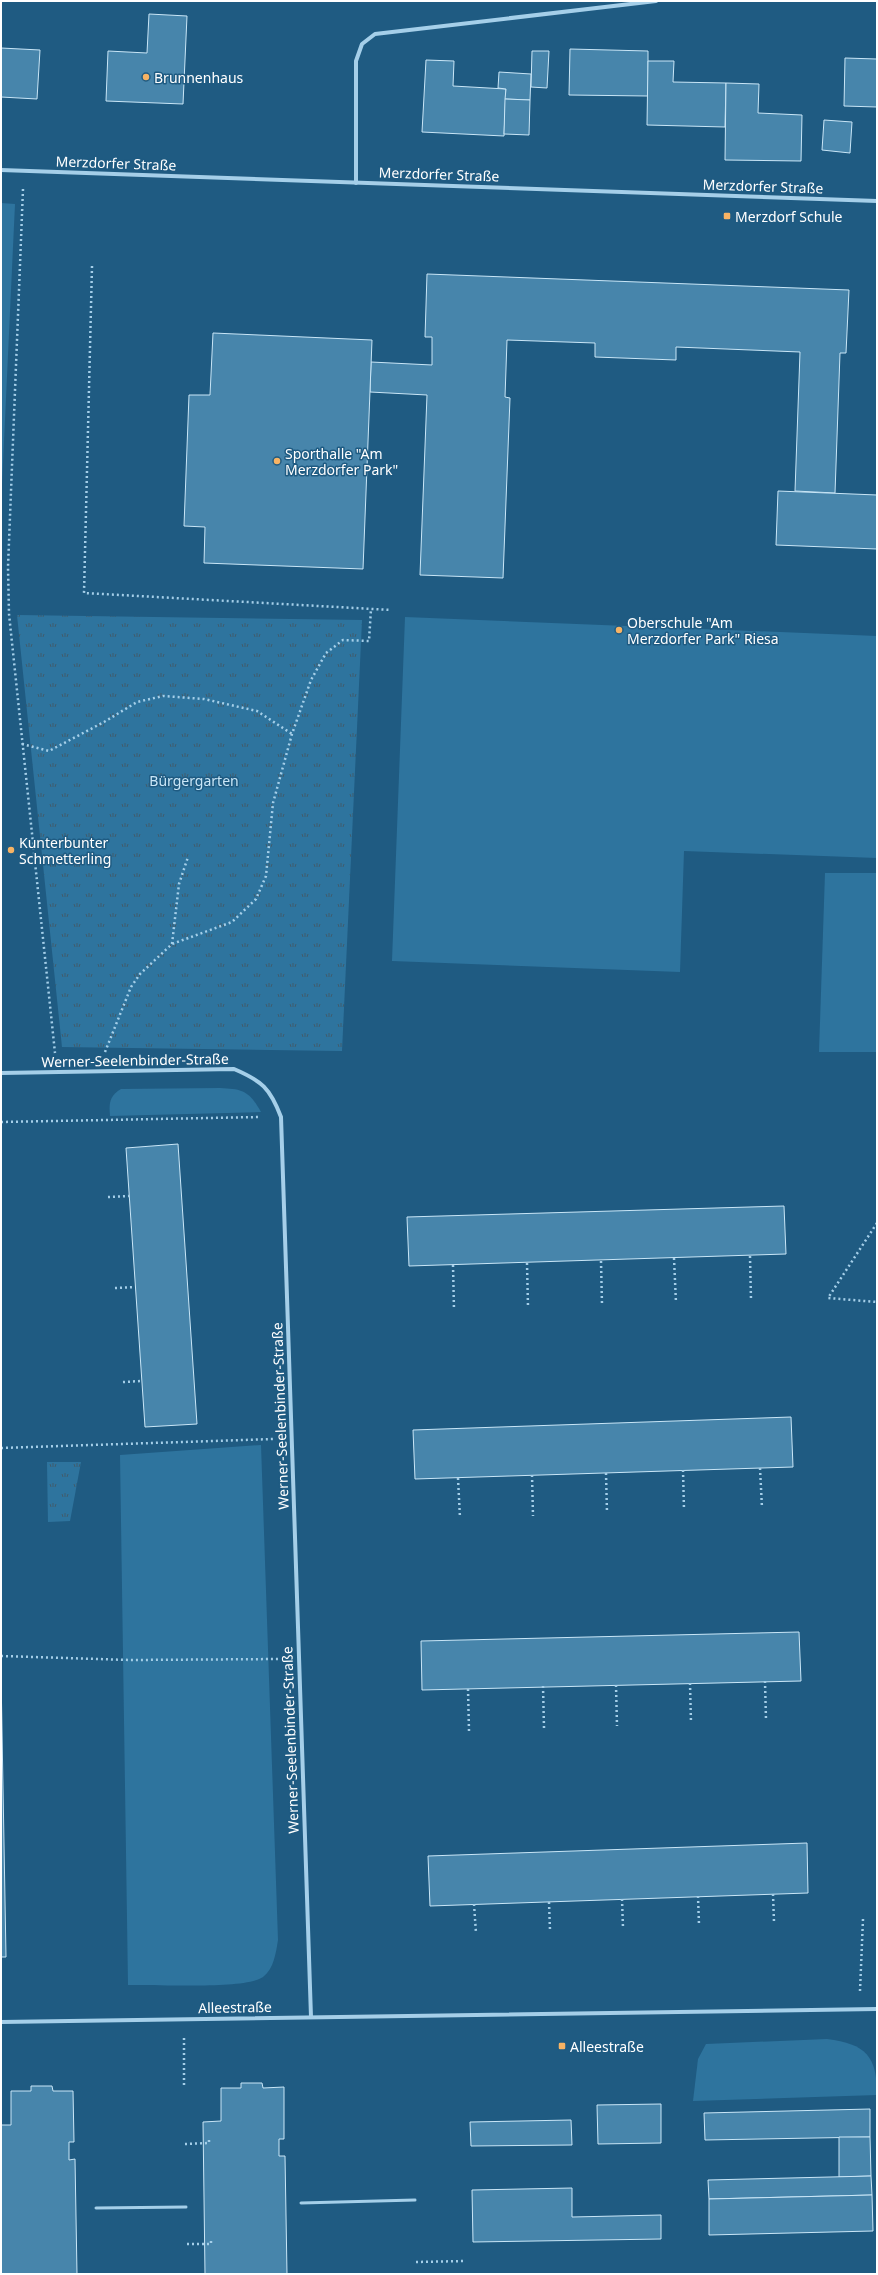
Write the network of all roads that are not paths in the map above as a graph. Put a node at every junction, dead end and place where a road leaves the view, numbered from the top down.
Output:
1 (656, 1) edge
2 (1, 170) edge
3 (356, 183) junction
4 (877, 201) edge
5 (1, 1073) edge
6 (877, 2009) edge
7 (311, 2017) junction
8 (1, 2022) edge
9 (415, 2200) dead end
10 (301, 2203) dead end
11 (186, 2207) dead end
12 (96, 2208) dead end

1 - 3 street
2 - 3 street, Merzdorfer Straße
3 - 4 street, Merzdorfer Straße
5 - 7 street, Werner-Seelenbinder-Straße
6 - 7 street, Alleestraße
7 - 8 street, Alleestraße
9 - 10 lane
11 - 12 lane

